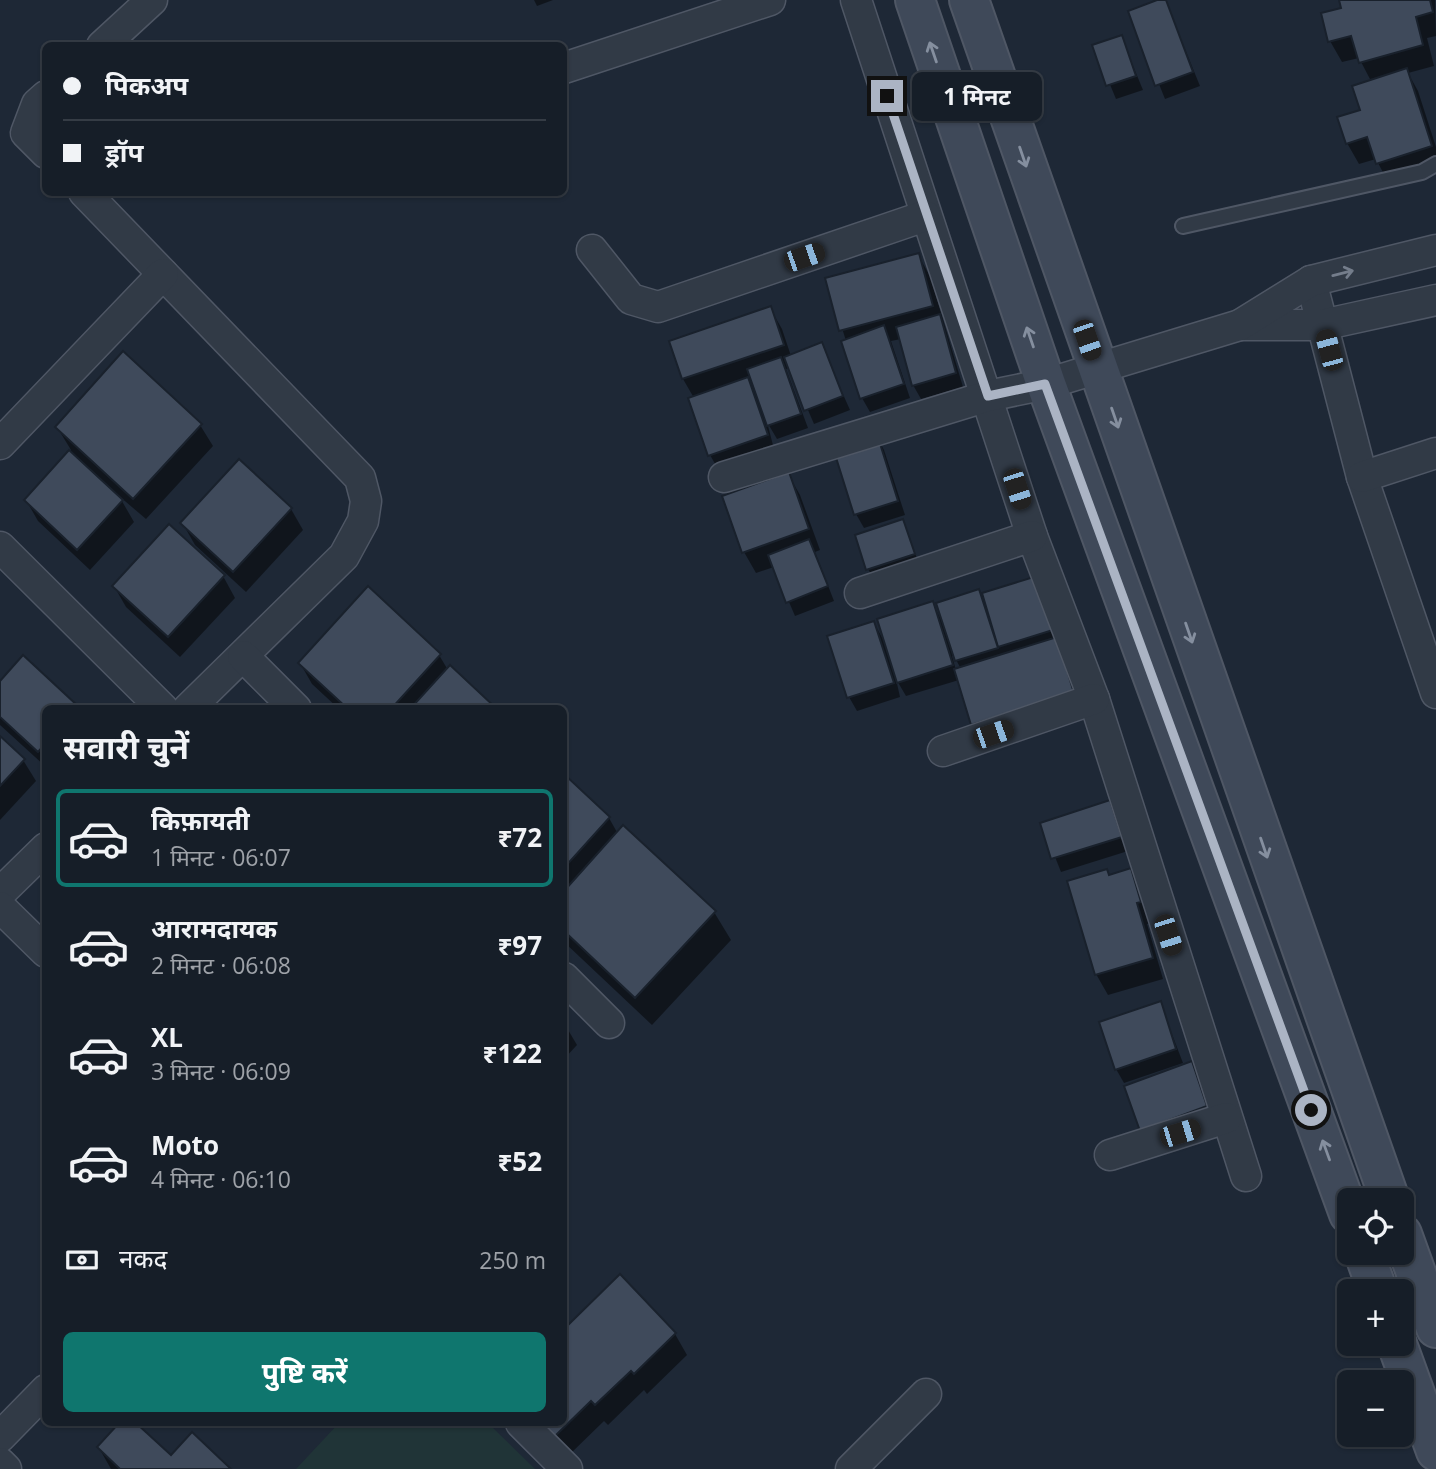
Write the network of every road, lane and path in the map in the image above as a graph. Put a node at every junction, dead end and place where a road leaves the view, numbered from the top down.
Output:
1 (152, 0) edge
2 (770, 0) edge
3 (856, 0) edge
4 (915, 0) edge
5 (969, 0) edge
6 (106, 42) edge
7 (567, 67) edge
8 (42, 100) edge
9 (42, 149) edge
10 (1436, 164) edge
11 (87, 196) edge
12 (926, 216) junction
13 (1183, 226) dead end
14 (592, 250) dead end
15 (1436, 250) edge
16 (163, 274) junction
17 (1311, 281) junction
18 (1436, 300) edge
19 (1322, 325) junction
20 (1240, 326) junction
21 (1097, 367) junction
22 (1045, 384) junction
23 (988, 396) junction
24 (0, 444) edge
25 (1436, 453) edge
26 (724, 477) dead end
27 (1362, 477) junction
28 (1032, 536) junction
29 (0, 548) edge
30 (860, 593) dead end
31 (243, 656) junction
32 (1436, 693) edge
33 (1094, 699) junction
34 (159, 705) edge
35 (192, 705) edge
36 (292, 705) edge
37 (943, 751) dead end
38 (42, 852) edge
39 (0, 893) edge
40 (0, 907) edge
41 (42, 948) edge
42 (567, 981) edge
43 (609, 1023) dead end
44 (1226, 1118) junction
45 (1110, 1154) dead end
46 (1246, 1176) dead end
47 (1339, 1188) edge
48 (1386, 1188) edge
49 (1413, 1265) edge
50 (1436, 1328) edge
51 (1401, 1356) edge
52 (42, 1394) edge
53 (926, 1394) dead end
54 (524, 1426) edge
55 (0, 1437) edge
56 (1436, 1451) edge
57 (0, 1463) edge
58 (6, 1469) edge
59 (568, 1469) edge
60 (851, 1469) edge

1 - 6 street
2 - 7 street
3 - 12 street
22 -> 4 main road
5 -> 21 main road
8 - 9 street
10 - 13 lane
11 - 16 street
12 - 14 street
12 - 23 street
17 -> 15 street
16 - 24 street
16 - 31 street
17 - 19 street
17 - 20 street
18 - 19 street
19 - 20 street
19 - 27 street
20 - 21 street
21 - 22 street
21 -> 48 main road
22 - 23 street
47 -> 22 main road
23 - 26 street
23 - 28 street
25 - 27 street
27 - 32 street
28 - 30 street
28 - 33 street
29 - 34 street
31 - 35 street
31 - 36 street
33 - 37 street
33 - 44 street
38 - 39 street
40 - 41 street
42 - 43 street
44 - 45 street
44 - 46 street
49 - 50 main road
51 - 56 main road
52 - 55 street
53 - 60 street
54 - 59 street
57 - 58 street

